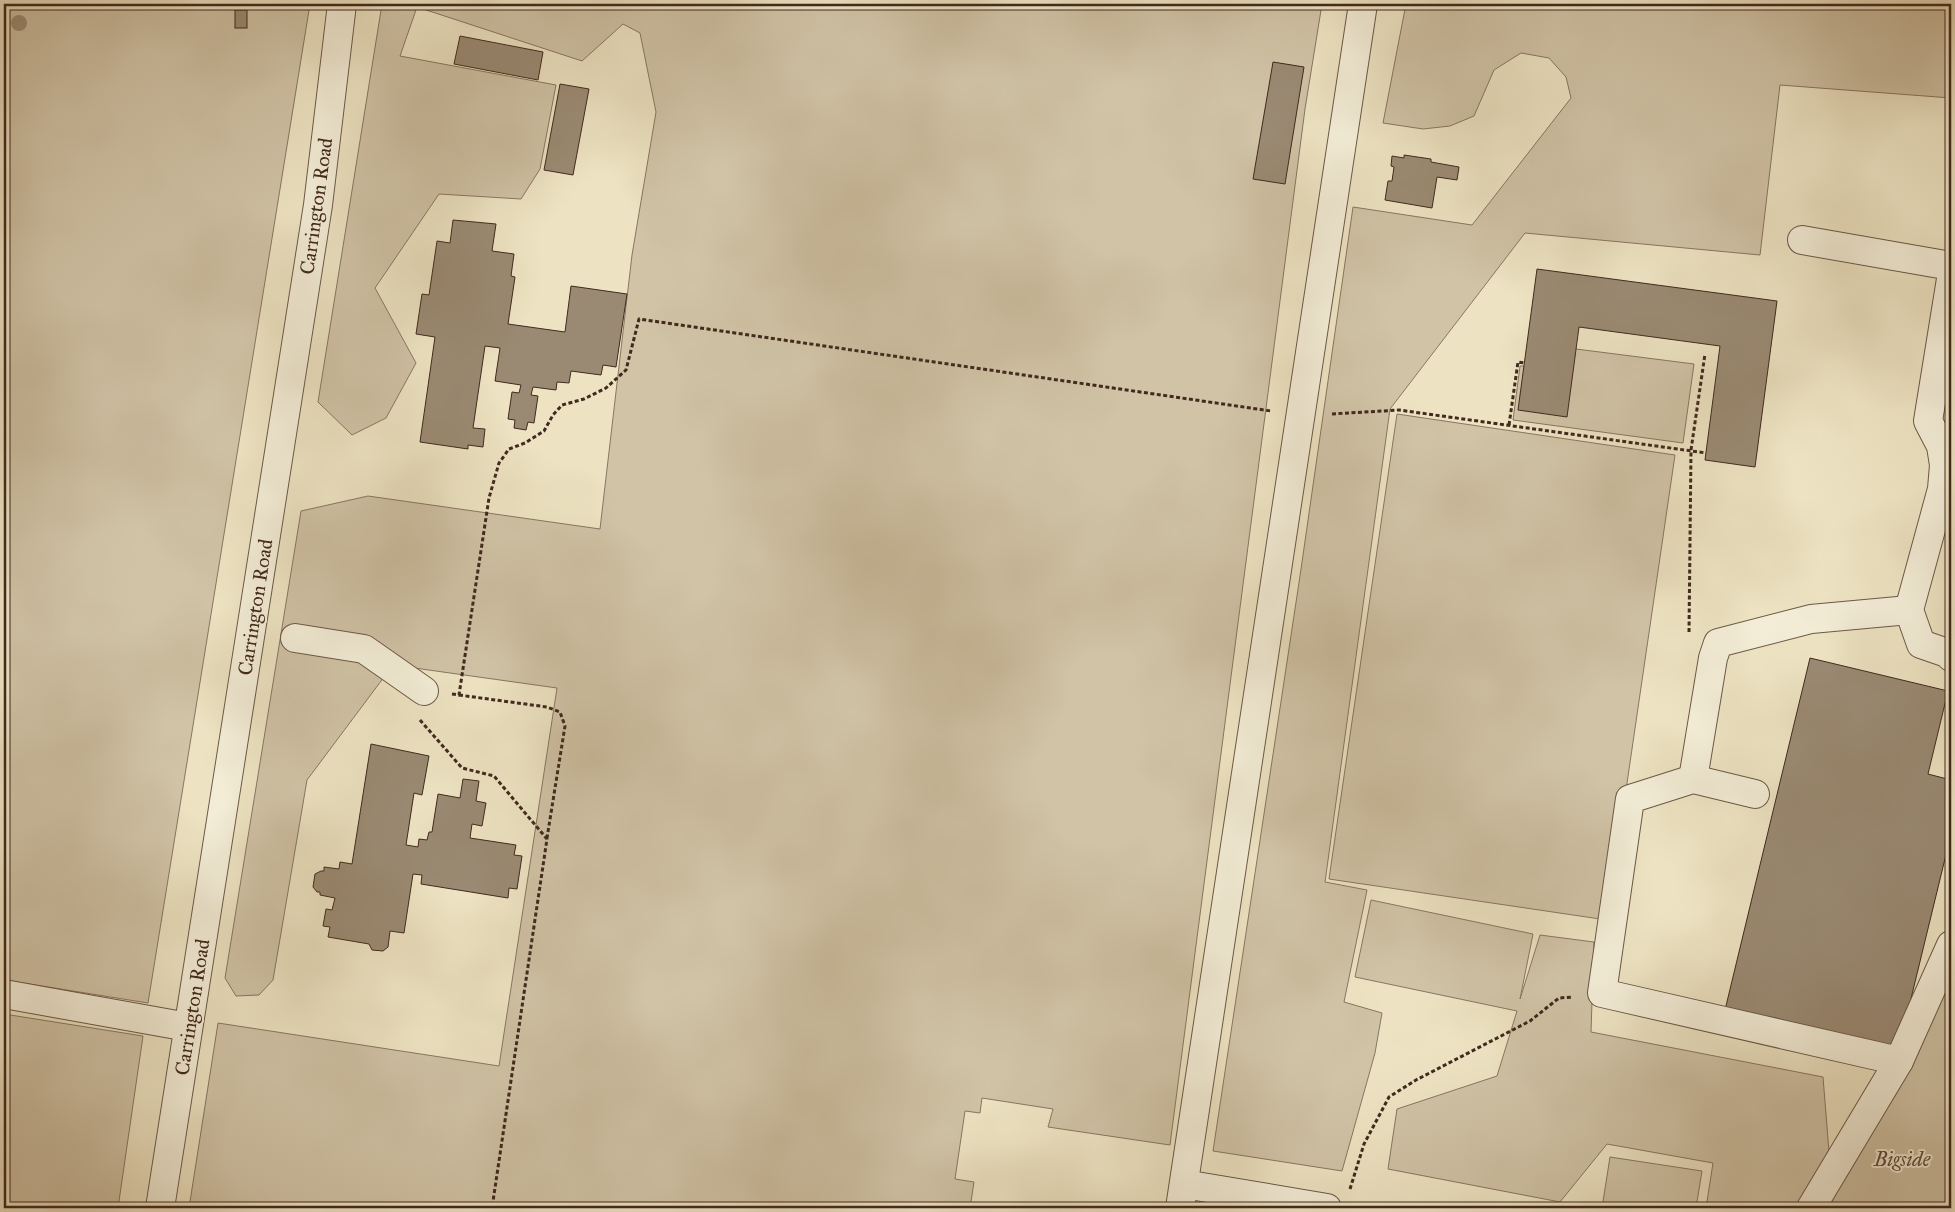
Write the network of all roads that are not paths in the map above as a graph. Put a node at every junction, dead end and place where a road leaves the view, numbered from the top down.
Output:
1 (342, 4) edge
2 (1363, 4) edge
3 (1802, 240) dead end
4 (1951, 266) edge
5 (1951, 279) edge
6 (1909, 610) junction
7 (295, 638) dead end
8 (1951, 657) edge
9 (424, 691) road end
10 (1704, 782) junction
11 (1755, 794) dead end
12 (1951, 945) edge
13 (4, 994) edge
14 (188, 1028) junction
15 (1899, 1061) junction
16 (1182, 1196) edge
17 (160, 1208) edge
18 (1327, 1208) edge
19 (1811, 1208) edge

1 - 14 street, Carrington Road
2 - 16 street
3 - 4 street
5 - 6 street
6 - 8 street
6 - 10 street
7 - 9 street
10 - 11 street
10 - 15 street
12 - 15 street
13 - 14 street
14 - 17 street, Carrington Road
15 - 19 street
16 - 18 street

